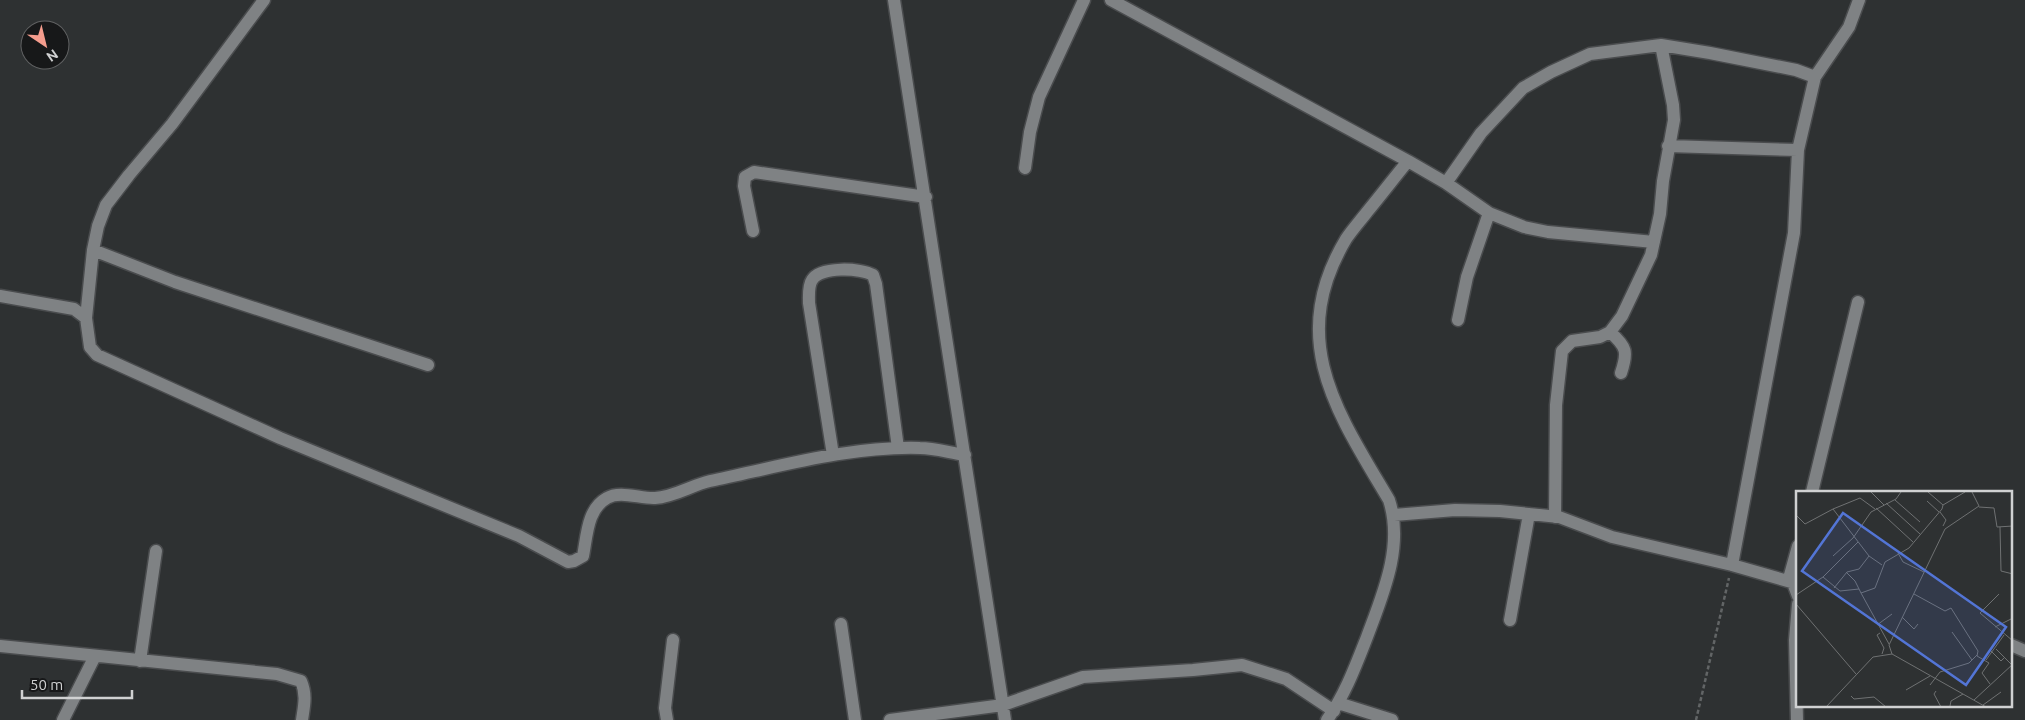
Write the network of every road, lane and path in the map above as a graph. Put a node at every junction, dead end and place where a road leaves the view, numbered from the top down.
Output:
1 (264, 0) edge
2 (894, 0) edge
3 (1084, 0) edge
4 (1111, 0) edge
5 (1859, 0) edge
6 (1661, 45) junction
7 (1815, 77) junction
8 (1668, 146) junction
9 (1798, 150) junction
10 (1408, 161) junction
11 (1025, 168) dead end
12 (1446, 183) junction
13 (926, 197) junction
14 (1489, 213) junction
15 (753, 231) dead end
16 (1654, 242) junction
17 (93, 250) junction
18 (0, 296) edge
19 (1858, 302) dead end
20 (86, 318) junction
21 (1458, 320) dead end
22 (1610, 332) junction
23 (428, 365) dead end
24 (1621, 373) dead end
25 (898, 448) junction
26 (833, 455) junction
27 (965, 455) junction
28 (1812, 491) edge
29 (1529, 514) junction
30 (1394, 515) junction
31 (1555, 517) junction
32 (156, 551) dead end
33 (1796, 553) edge
34 (1732, 565) junction
35 (1795, 583) edge
36 (1510, 620) dead end
37 (841, 624) dead end
38 (673, 640) dead end
39 (2012, 645) edge
40 (0, 646) edge
41 (2025, 651) edge
42 (95, 656) junction
43 (140, 661) junction
44 (1003, 705) junction
45 (1333, 711) edge
46 (63, 720) edge
47 (302, 720) edge
48 (667, 720) edge
49 (856, 720) edge
50 (890, 720) edge
51 (1004, 720) edge
52 (1392, 720) edge
53 (1696, 720) edge

1 - 17 street
2 - 13 street
3 - 11 street
4 - 10 street
5 - 7 street
6 - 7 street
6 - 8 street
6 - 12 street
7 - 9 street
8 - 9 street
8 - 16 street
9 - 34 street
10 - 12 street
10 - 30 street
12 - 14 street
13 - 15 street
13 - 27 street
14 - 16 street
14 - 21 street
16 - 22 street
17 - 20 street
17 - 23 street
18 - 20 street
19 - 28 street
20 - 26 street
22 - 24 street
22 - 31 street
25 - 26 street
25 - 26 street
25 - 27 street
27 - 44 street
29 - 30 street
29 - 31 street
29 - 36 street
30 - 45 street
31 - 34 street
32 - 43 street
33 - 35 street
34 - 35 street
34 - 53 path
37 - 49 street
38 - 48 street
39 - 41 street
40 - 42 street
42 - 43 street
42 - 46 street
43 - 47 street
44 - 45 street
44 - 50 street
44 - 51 street
45 - 52 street

